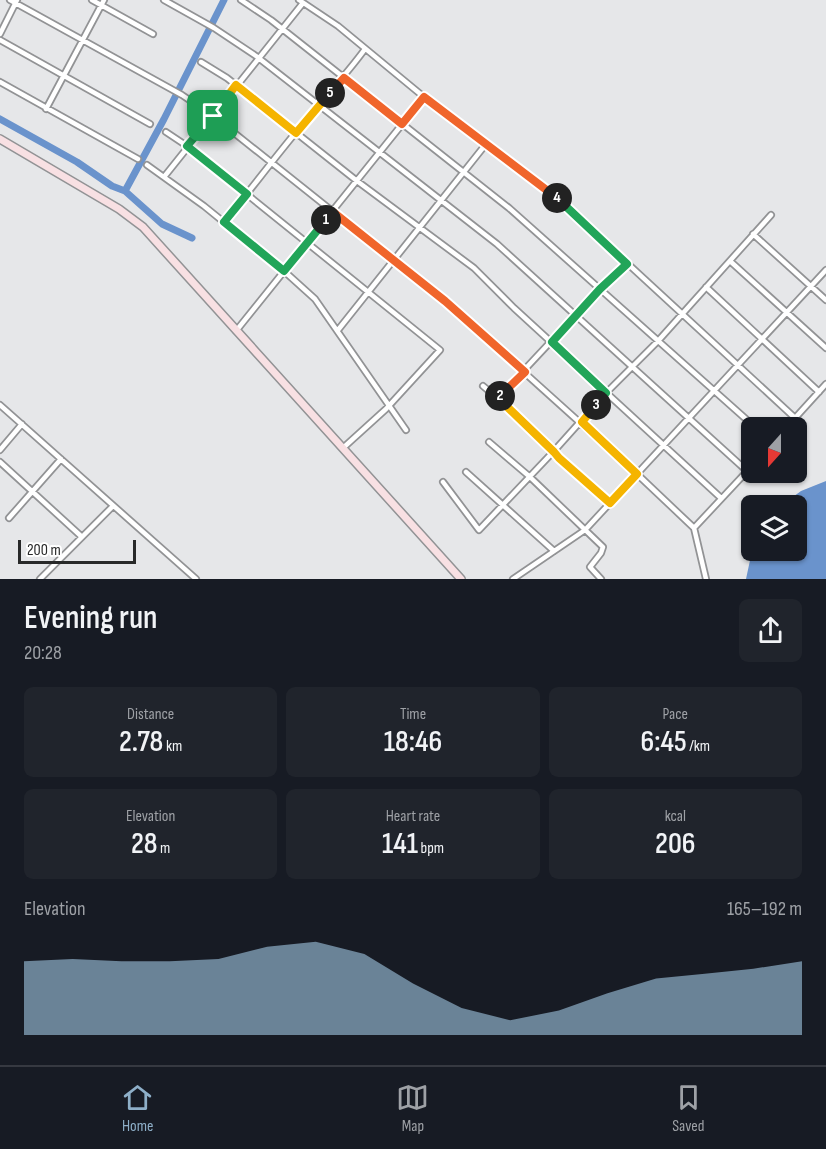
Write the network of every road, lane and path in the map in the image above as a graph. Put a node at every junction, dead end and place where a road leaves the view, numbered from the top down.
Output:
1 (10, 0) edge
2 (92, 0) edge
3 (164, 0) edge
4 (241, 0) edge
5 (301, 1) edge
6 (17, 2) edge
7 (103, 3) edge
8 (283, 30) junction
9 (0, 34) edge
10 (153, 34) dead end
11 (0, 40) edge
12 (84, 41) junction
13 (365, 49) junction
14 (258, 57) junction
15 (201, 62) dead end
16 (64, 76) junction
17 (344, 78) junction
18 (0, 82) edge
19 (236, 85) junction
20 (424, 97) junction
21 (320, 104) junction
22 (46, 109) junction
23 (213, 116) junction
24 (150, 124) dead end
25 (402, 124) junction
26 (166, 132) dead end
27 (296, 133) junction
28 (0, 139) edge
29 (486, 144) junction
30 (187, 146) junction
31 (380, 153) junction
32 (138, 159) dead end
33 (273, 164) junction
34 (147, 165) dead end
35 (464, 172) junction
36 (164, 177) junction
37 (357, 181) junction
38 (247, 194) junction
39 (442, 201) junction
40 (333, 212) junction
41 (771, 215) dead end
42 (224, 222) junction
43 (418, 228) junction
44 (753, 234) junction
45 (307, 242) junction
46 (394, 260) junction
47 (730, 261) junction
48 (627, 264) junction
49 (826, 270) edge
50 (284, 271) junction
51 (811, 286) junction
52 (706, 287) junction
53 (600, 289) junction
54 (369, 291) junction
55 (826, 300) edge
56 (787, 313) junction
57 (682, 314) junction
58 (576, 315) junction
59 (338, 330) junction
60 (236, 331) junction
61 (762, 339) junction
62 (658, 341) junction
63 (552, 342) junction
64 (826, 348) edge
65 (737, 366) junction
66 (632, 367) junction
67 (525, 372) junction
68 (826, 384) edge
69 (483, 386) dead end
70 (714, 391) junction
71 (819, 392) junction
72 (606, 393) junction
73 (498, 398) junction
74 (0, 405) edge
75 (389, 405) junction
76 (744, 417) edge
77 (794, 417) edge
78 (796, 417) edge
79 (689, 418) junction
80 (582, 422) junction
81 (22, 424) junction
82 (406, 430) dead end
83 (489, 442) dead end
84 (664, 445) junction
85 (343, 448) junction
86 (0, 450) edge
87 (554, 452) junction
88 (61, 459) junction
89 (0, 462) edge
90 (741, 466) edge
91 (466, 472) dead end
92 (637, 474) junction
93 (530, 477) junction
94 (741, 477) edge
95 (443, 482) dead end
96 (32, 492) junction
97 (722, 498) junction
98 (610, 503) junction
99 (504, 505) junction
100 (113, 506) junction
101 (9, 518) dead end
102 (694, 528) junction
103 (585, 530) junction
104 (82, 537) junction
105 (554, 551) junction
106 (40, 579) edge
107 (196, 579) edge
108 (461, 579) edge
109 (513, 579) edge
110 (602, 579) edge
111 (706, 579) edge

1 - 6 street
2 - 7 street
3 - 14 street
4 - 8 street
5 - 8 street
5 - 13 street
6 - 9 street
6 - 12 street
7 - 10 street
7 - 12 street
8 - 14 street
8 - 17 street
11 - 16 street
12 - 16 street
12 - 23 street
13 - 17 street
13 - 20 street
14 - 19 street
14 - 21 street
15 - 19 street
16 - 22 street
16 - 24 street
17 - 21 street
17 - 25 street
18 - 22 street
19 - 23 street
19 - 27 street
20 - 25 street
20 - 29 street
21 - 27 street
21 - 31 street
22 - 32 street
23 - 30 street
23 - 33 street
25 - 31 street
25 - 35 street
26 - 30 street
27 - 33 street
27 - 37 street
28 - 60 main road
29 - 35 street
29 - 48 street
30 - 36 street
30 - 38 street
31 - 37 street
31 - 39 street
33 - 38 street
33 - 40 street
34 - 36 street
35 - 39 street
35 - 53 street
36 - 42 street
37 - 40 street
37 - 43 street
38 - 42 street
38 - 45 street
39 - 43 street
39 - 58 street
40 - 45 street
40 - 46 street
41 - 44 street
42 - 50 street
43 - 46 street
43 - 63 street
44 - 47 street
44 - 51 street
45 - 50 street
45 - 54 street
46 - 54 street
46 - 67 street
47 - 52 street
47 - 56 street
48 - 53 street
48 - 57 street
49 - 51 street
50 - 59 street
50 - 60 street
51 - 55 street
51 - 56 street
52 - 57 street
52 - 61 street
53 - 58 street
53 - 62 street
54 - 59 street
54 - 75 street
56 - 61 street
56 - 64 street
57 - 62 street
57 - 65 street
58 - 63 street
58 - 66 street
59 - 75 street
60 - 85 main road
61 - 65 street
61 - 71 street
62 - 66 street
62 - 70 street
63 - 67 street
63 - 72 street
65 - 70 street
65 - 77 street
66 - 72 street
66 - 79 street
67 - 73 street
67 - 80 street
68 - 71 street
69 - 73 street
70 - 76 street
70 - 79 street
71 - 78 street
72 - 80 street
72 - 84 street
73 - 87 street
74 - 81 street
75 - 82 street
75 - 85 street
79 - 84 street
79 - 90 street
80 - 87 street
80 - 92 street
81 - 86 street
81 - 88 street
83 - 93 street
84 - 92 street
84 - 97 street
85 - 108 main road
87 - 93 street
87 - 98 street
88 - 96 street
88 - 100 street
89 - 96 street
91 - 99 street
92 - 98 street
92 - 102 street
93 - 99 street
93 - 103 street
94 - 97 street
95 - 99 street
96 - 101 street
96 - 104 street
97 - 102 street
98 - 103 street
99 - 105 street
100 - 104 street
100 - 107 street
102 - 111 street
103 - 105 street
103 - 110 street
104 - 106 street
105 - 109 street

